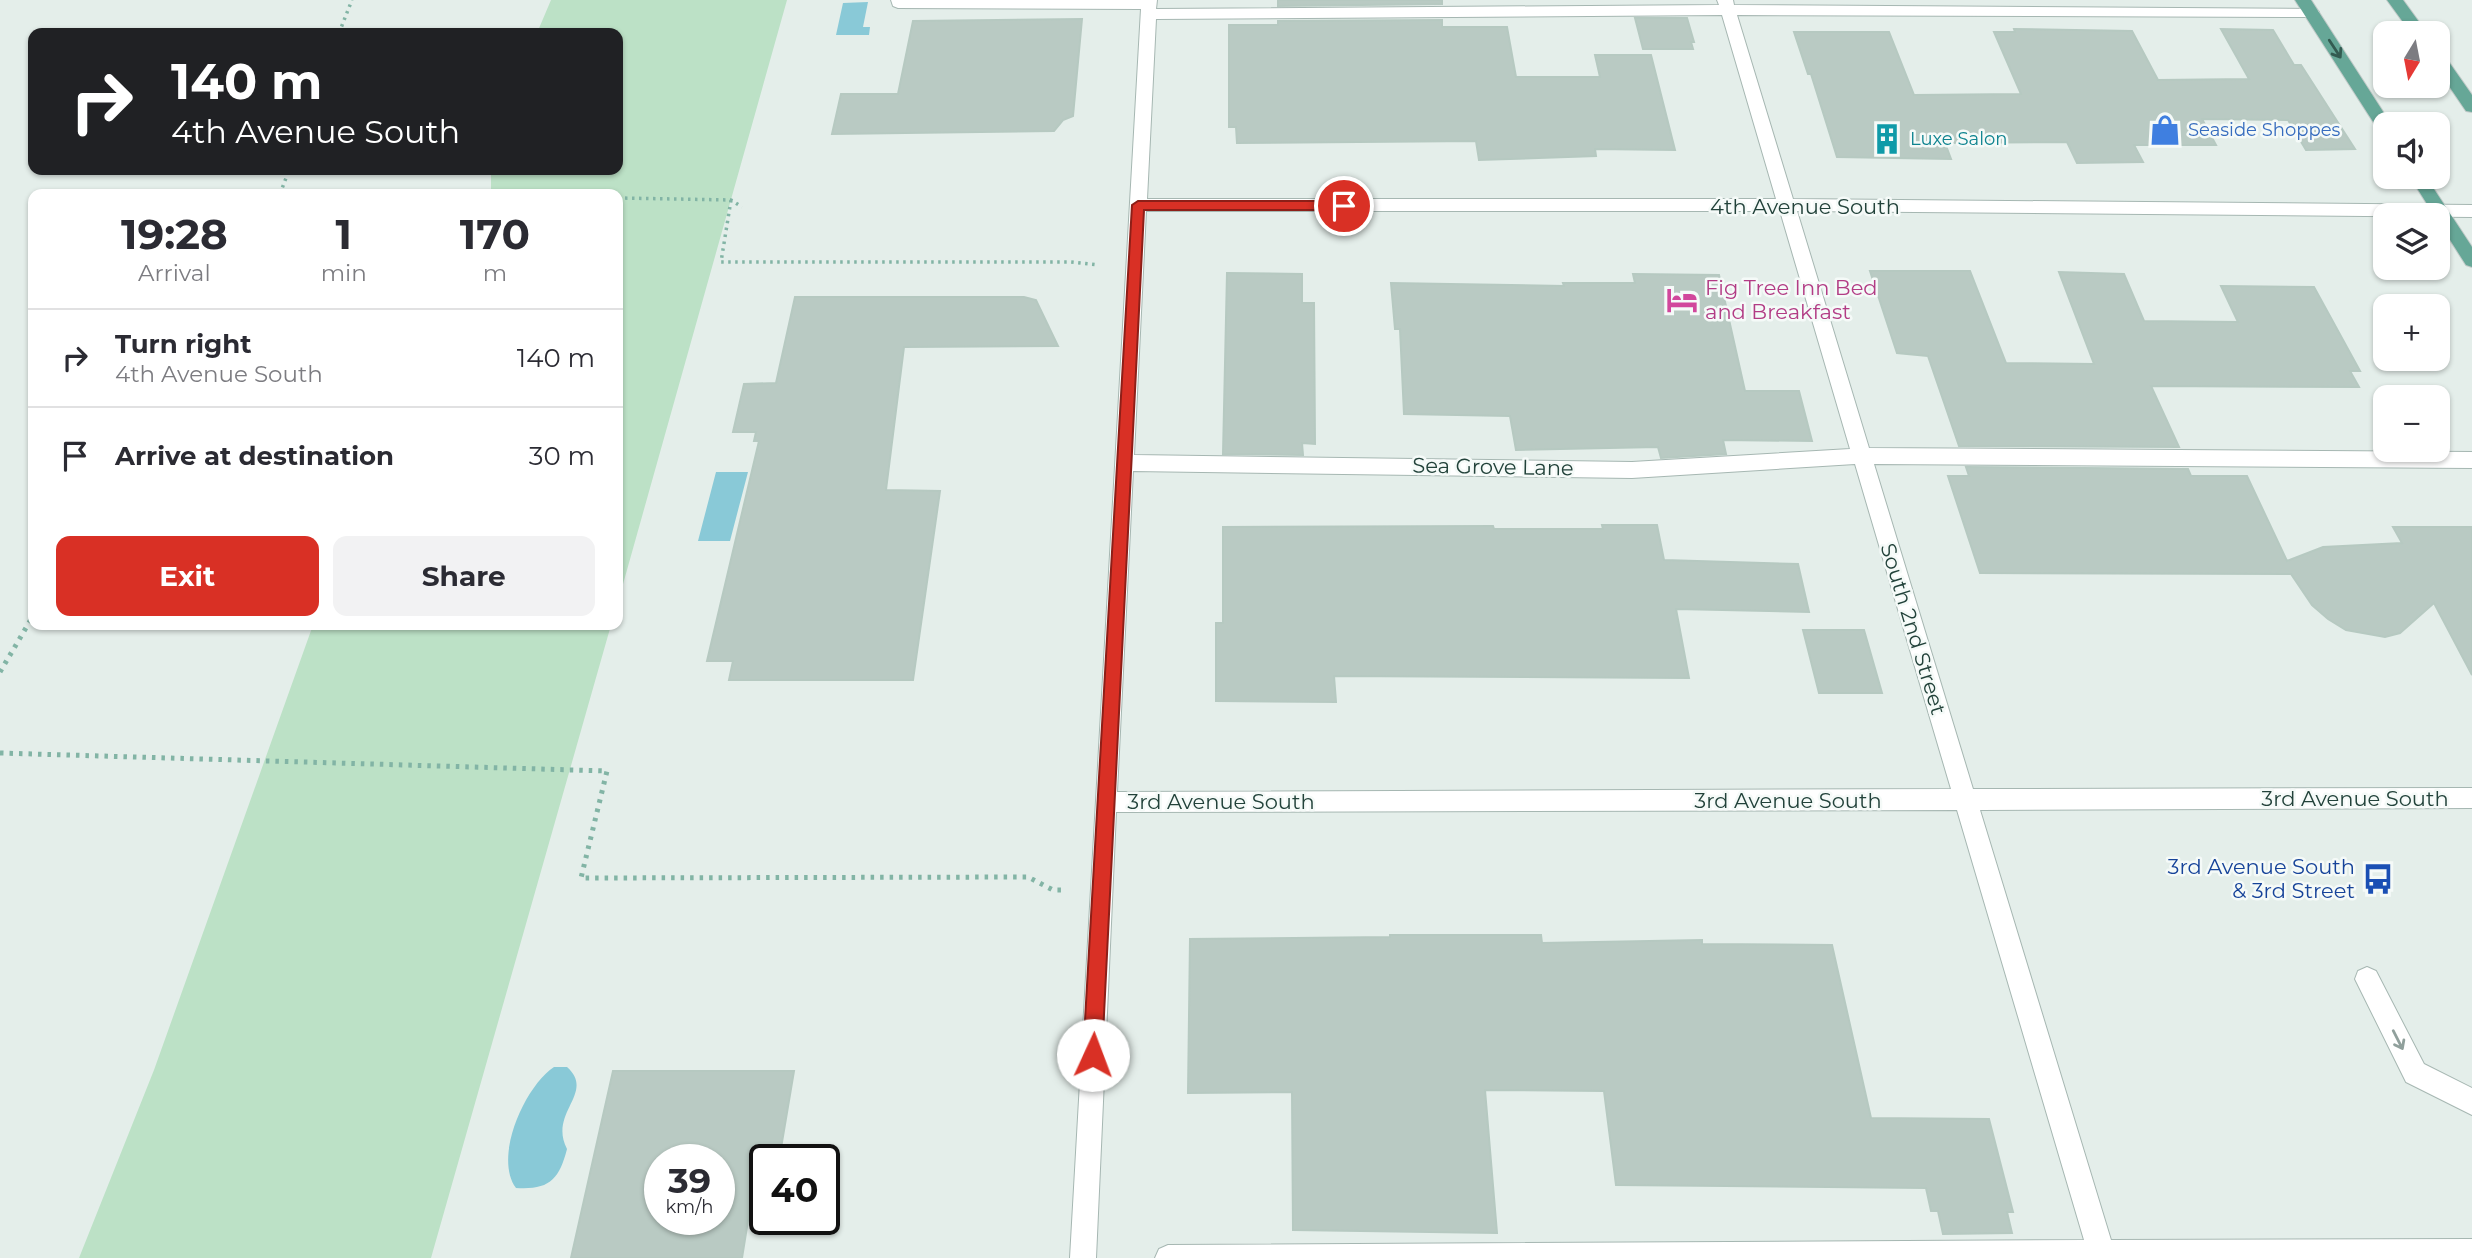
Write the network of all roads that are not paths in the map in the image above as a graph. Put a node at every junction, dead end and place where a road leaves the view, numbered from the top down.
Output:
1 (899, 0) edge
2 (2395, 0) edge
3 (1727, 5) edge
4 (1149, 6) edge
5 (2307, 6) edge
6 (2410, 21) edge
7 (2450, 76) edge
8 (2472, 107) edge
9 (2375, 112) edge
10 (1138, 205) junction
11 (1787, 205) junction
12 (2373, 210) edge
13 (2450, 211) edge
14 (2472, 211) edge
15 (2450, 227) edge
16 (2472, 261) edge
17 (1862, 456) junction
18 (2472, 460) edge
19 (1124, 463) junction
20 (2472, 798) edge
21 (1964, 800) junction
22 (1105, 802) junction
23 (2367, 979) dead end
24 (2472, 1102) edge
25 (2472, 1252) edge
26 (2103, 1255) edge
27 (1083, 1258) edge
28 (1168, 1258) edge

1 - 4 street
2 - 6 main road
3 - 4 street
3 - 5 street
3 - 11 street, South 2nd Street
4 - 10 street
5 -> 9 main road
7 - 8 main road
10 - 11 street, 4th Avenue South
10 - 19 street
11 - 12 street, 4th Avenue South
11 - 17 street, South 2nd Street
13 - 14 street, 4th Avenue South
15 - 16 main road
17 - 18 street, Sea Grove Lane
17 - 19 street, Sea Grove Lane
17 - 21 street, South 2nd Street
19 - 22 street
20 - 21 street, 3rd Avenue South
21 - 22 street, 3rd Avenue South
21 - 26 street, South 2nd Street
22 - 27 street
23 -> 24 street
25 - 26 street
26 - 28 street

